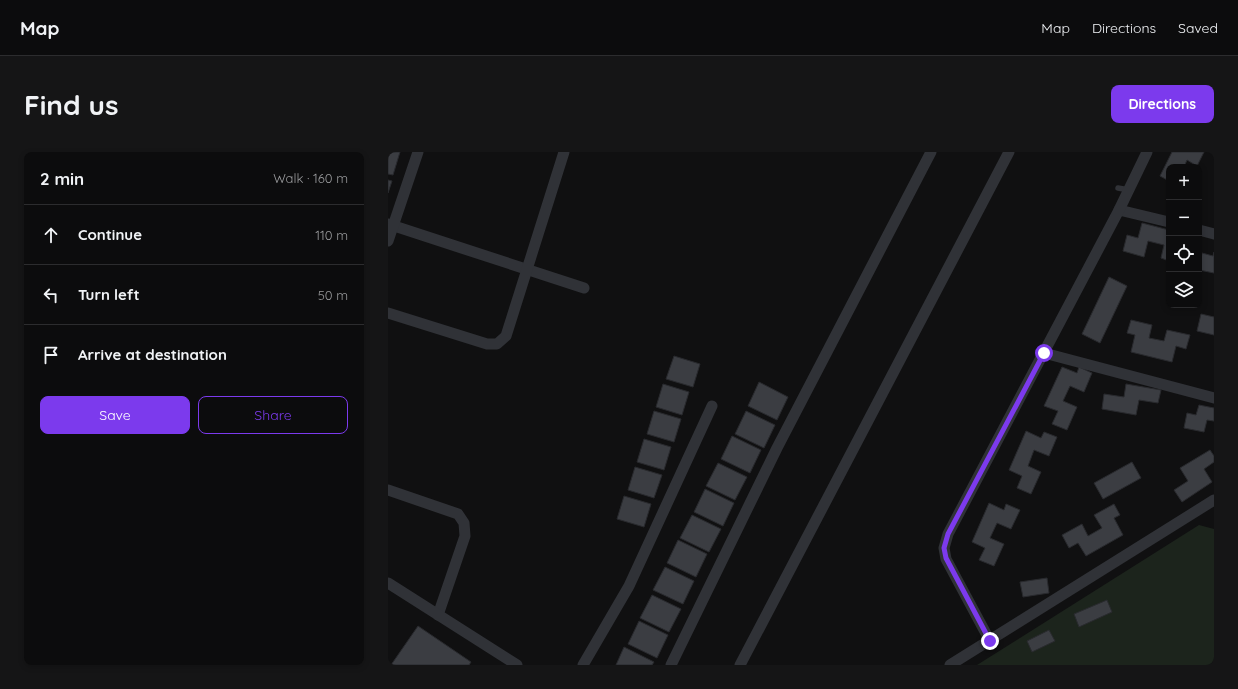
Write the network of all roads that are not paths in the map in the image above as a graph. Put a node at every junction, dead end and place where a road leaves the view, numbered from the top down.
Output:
1 (418, 152) edge
2 (564, 152) edge
3 (931, 152) edge
4 (1009, 152) edge
5 (1147, 152) edge
6 (1119, 210) junction
7 (1166, 221) edge
8 (391, 225) edge
9 (1202, 231) edge
10 (1214, 234) edge
11 (388, 241) edge
12 (528, 270) junction
13 (584, 288) dead end
14 (388, 313) edge
15 (1044, 353) junction
16 (1214, 398) edge
17 (712, 406) dead end
18 (388, 490) edge
19 (1214, 500) edge
20 (388, 583) edge
21 (438, 615) junction
22 (990, 641) junction
23 (517, 665) edge
24 (583, 665) edge
25 (671, 665) edge
26 (740, 665) edge
27 (950, 665) edge

1 - 8 street
2 - 12 street
3 - 25 street
4 - 26 street
5 - 6 street
6 - 7 street
6 - 15 street
8 - 11 street
8 - 12 street
9 - 10 street
12 - 13 street
12 - 14 street
15 - 16 street
15 - 22 street
17 - 24 street
18 - 21 street
19 - 22 street
20 - 21 street
21 - 23 street
22 - 27 street

